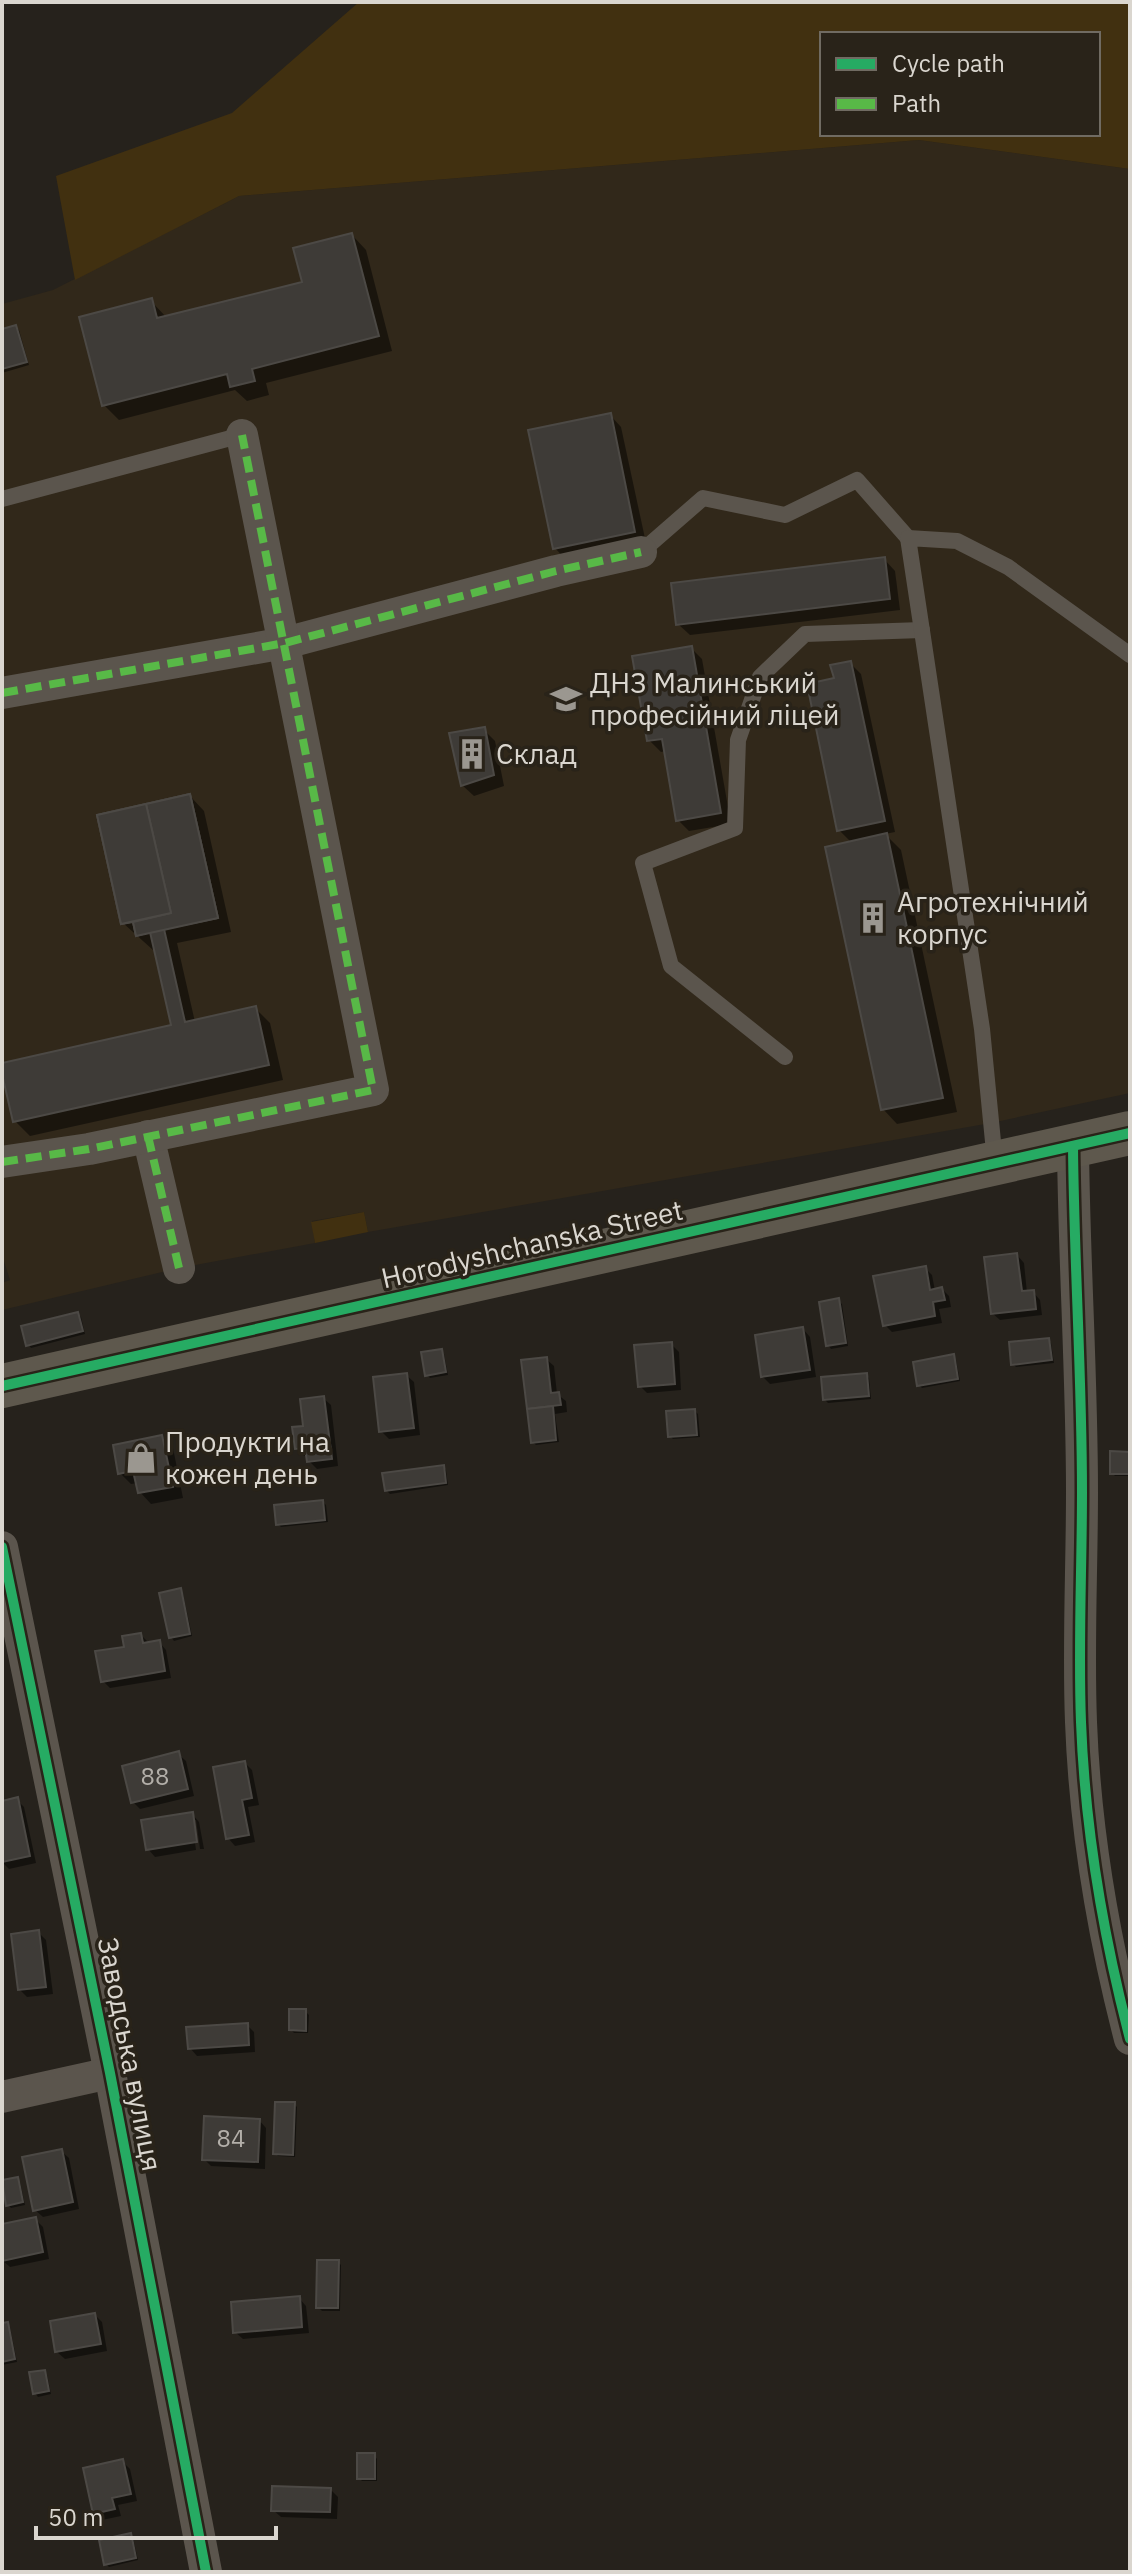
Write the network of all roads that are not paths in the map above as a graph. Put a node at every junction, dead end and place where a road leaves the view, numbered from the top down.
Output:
1 (242, 435) joint
2 (2, 499) edge
3 (908, 538) junction
4 (641, 552) joint
5 (922, 630) junction
6 (285, 643) junction
7 (1130, 655) edge
8 (2, 693) edge
9 (785, 1057) dead end
10 (1130, 1133) edge
11 (148, 1136) junction
12 (1073, 1146) junction
13 (2, 1162) edge
14 (995, 1164) junction
15 (179, 1268) dead end
16 (2, 1386) edge
17 (2, 1547) edge
18 (1130, 2039) edge
19 (110, 2073) junction
20 (2, 2097) edge
21 (206, 2572) edge

1 - 2 lane
1 - 6 street
3 - 4 lane
3 - 5 lane
3 - 7 lane
4 - 6 street
5 - 9 lane
5 - 14 lane
6 - 8 street
6 - 11 street
10 - 12 street, Horodyshchanska Street
11 - 13 street
11 - 15 street
12 - 14 street, Horodyshchanska Street
12 - 18 street
14 - 16 street, Horodyshchanska Street
17 - 19 street, Заводська вулиця
19 - 20 street
19 - 21 street, Заводська вулиця

